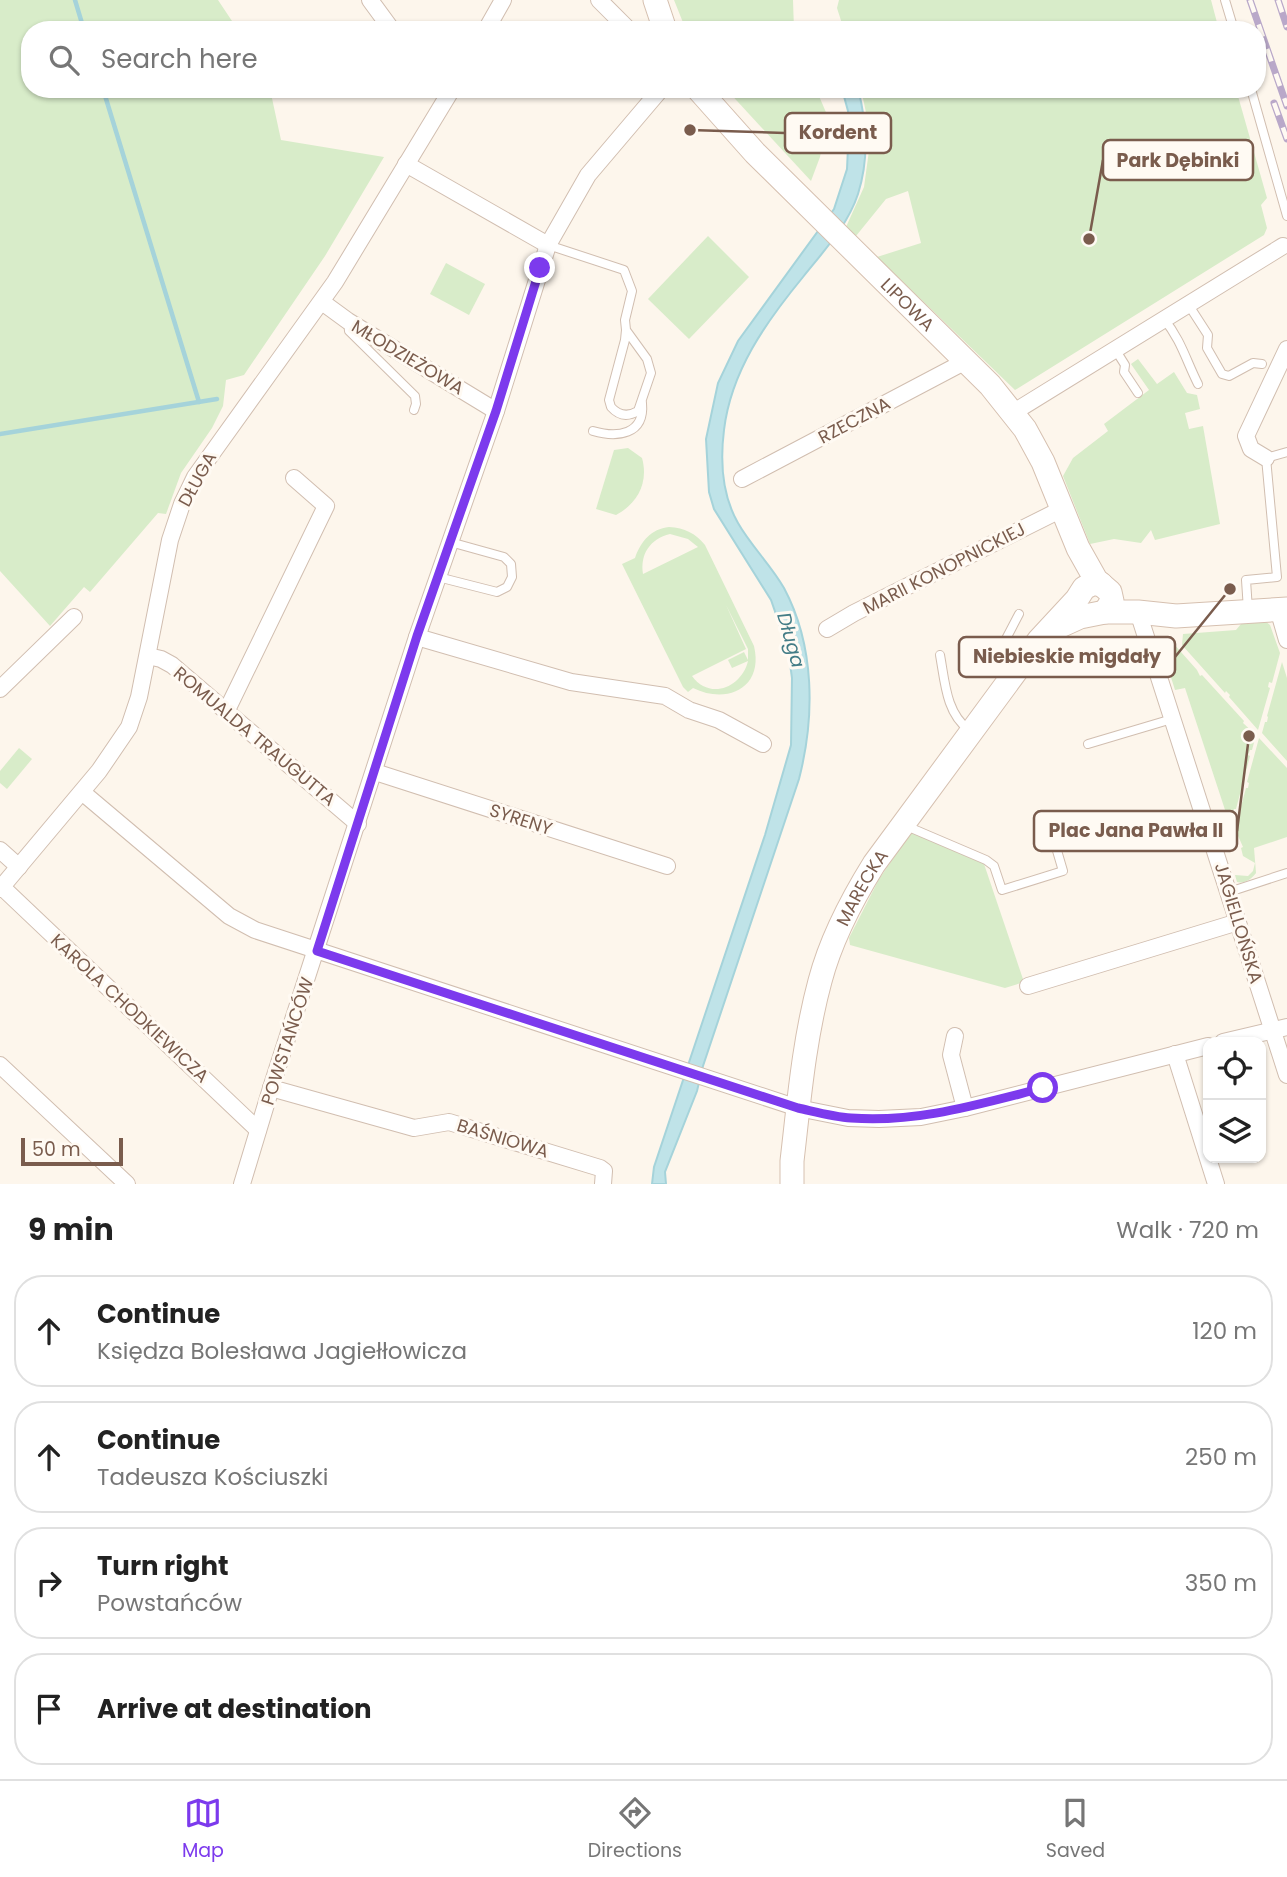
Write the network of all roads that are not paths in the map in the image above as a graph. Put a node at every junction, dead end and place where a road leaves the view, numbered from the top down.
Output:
1 (370, 0) edge
2 (503, 0) edge
3 (599, 0) edge
4 (655, 0) edge
5 (1225, 0) edge
6 (385, 21) edge
7 (491, 21) edge
8 (620, 21) edge
9 (662, 21) edge
10 (1231, 21) edge
11 (442, 98) edge
12 (653, 98) edge
13 (706, 98) edge
14 (1254, 98) edge
15 (406, 164) junction
16 (1287, 216) edge
17 (548, 245) junction
18 (1285, 245) edge
19 (322, 302) junction
20 (1188, 304) junction
21 (1164, 319) junction
22 (348, 321) junction
23 (626, 330) junction
24 (1115, 349) junction
25 (1287, 349) edge
26 (966, 361) junction
27 (1262, 364) dead end
28 (1198, 384) dead end
29 (1139, 393) dead end
30 (642, 403) junction
31 (414, 410) dead end
32 (496, 411) junction
33 (1014, 412) junction
34 (593, 431) dead end
35 (1287, 452) edge
36 (1266, 458) junction
37 (294, 478) dead end
38 (742, 479) dead end
39 (1062, 509) junction
40 (450, 542) junction
41 (438, 577) junction
42 (1095, 598) junction
43 (1282, 609) edge
44 (1138, 611) junction
45 (1248, 611) junction
46 (1019, 614) dead end
47 (74, 617) dead end
48 (827, 629) dead end
49 (417, 636) junction
50 (1040, 639) junction
51 (1287, 640) edge
52 (1087, 653) dead end
53 (940, 655) dead end
54 (148, 656) junction
55 (1015, 672) junction
56 (0, 689) edge
57 (227, 710) junction
58 (1174, 718) junction
59 (959, 741) junction
60 (763, 744) dead end
61 (1088, 744) dead end
62 (375, 772) junction
63 (82, 792) junction
64 (1048, 820) dead end
65 (358, 824) junction
66 (911, 828) dead end
67 (0, 850) edge
68 (667, 866) dead end
69 (19, 867) junction
70 (1287, 873) edge
71 (1, 888) edge
72 (1229, 892) junction
73 (1237, 922) junction
74 (317, 951) junction
75 (1028, 986) dead end
76 (1280, 1028) edge
77 (955, 1037) dead end
78 (1243, 1037) edge
79 (1203, 1047) edge
80 (1175, 1054) junction
81 (0, 1065) edge
82 (1287, 1075) edge
83 (271, 1088) junction
84 (798, 1108) junction
85 (965, 1108) junction
86 (258, 1130) junction
87 (604, 1181) edge
88 (127, 1184) edge
89 (242, 1184) edge
90 (792, 1184) edge
91 (1216, 1184) edge

1 - 6 street
2 - 7 street
3 - 8 street
4 - 9 street
5 - 10 lane
11 - 15 street, DŁUGA
12 - 17 street, POWSTAŃCÓW
13 - 26 street, LIPOWA
14 - 16 lane
15 - 17 street
15 - 19 street, DŁUGA
17 - 23 lane
17 - 32 street, POWSTAŃCÓW
18 - 20 street
19 - 22 street, MŁODZIEŻOWA
19 - 54 street, DŁUGA
20 - 21 street
20 - 27 lane
21 - 24 street
21 - 28 lane
22 - 31 lane
22 - 32 street, MŁODZIEŻOWA
23 - 30 lane
23 - 30 lane
24 - 29 lane
24 - 33 street
25 - 36 street
26 - 33 street, LIPOWA
26 - 38 street, RZECZNA
30 - 34 lane
32 - 40 street, POWSTAŃCÓW
33 - 39 street, LIPOWA
35 - 36 lane
36 - 45 lane
37 - 57 street
39 - 42 street, LIPOWA
39 - 48 street, MARII KONOPNICKIEJ
40 - 41 street, POWSTAŃCÓW
40 - 41 lane
41 - 49 street, POWSTAŃCÓW
42 - 44 street
42 - 50 street, MARECKA
43 - 45 street
43 - 51 street
44 - 45 street
44 - 58 street, JAGIELLOŃSKA
46 - 55 lane
47 - 56 street
49 - 60 street
49 - 62 street, POWSTAŃCÓW
50 - 52 lane
50 - 55 street, MARECKA
53 - 59 lane
54 - 57 street, ROMUALDA TRAUGUTTA
54 - 63 street, DŁUGA
55 - 59 street, MARECKA
57 - 65 street, ROMUALDA TRAUGUTTA
58 - 61 lane
58 - 72 street, JAGIELLOŃSKA
59 - 84 street, MARECKA
62 - 65 street, POWSTAŃCÓW
62 - 68 street, SYRENY
63 - 69 street, DŁUGA
63 - 74 street
64 - 66 lane
65 - 74 street, POWSTAŃCÓW
67 - 69 street
69 - 71 street, DŁUGA
70 - 72 lane
71 - 86 street, KAROLA CHODKIEWICZA
72 - 73 street, JAGIELLOŃSKA
73 - 75 street
73 - 76 street, JAGIELLOŃSKA
74 - 83 street, POWSTAŃCÓW
74 - 84 street
76 - 78 street
76 - 82 street, JAGIELLOŃSKA
77 - 85 street
79 - 80 street
80 - 85 street
80 - 91 street
81 - 88 street
83 - 86 street, POWSTAŃCÓW
83 - 87 street, BAŚNIOWA
84 - 85 street
84 - 90 street, MARECKA
86 - 89 street, POWSTAŃCÓW

